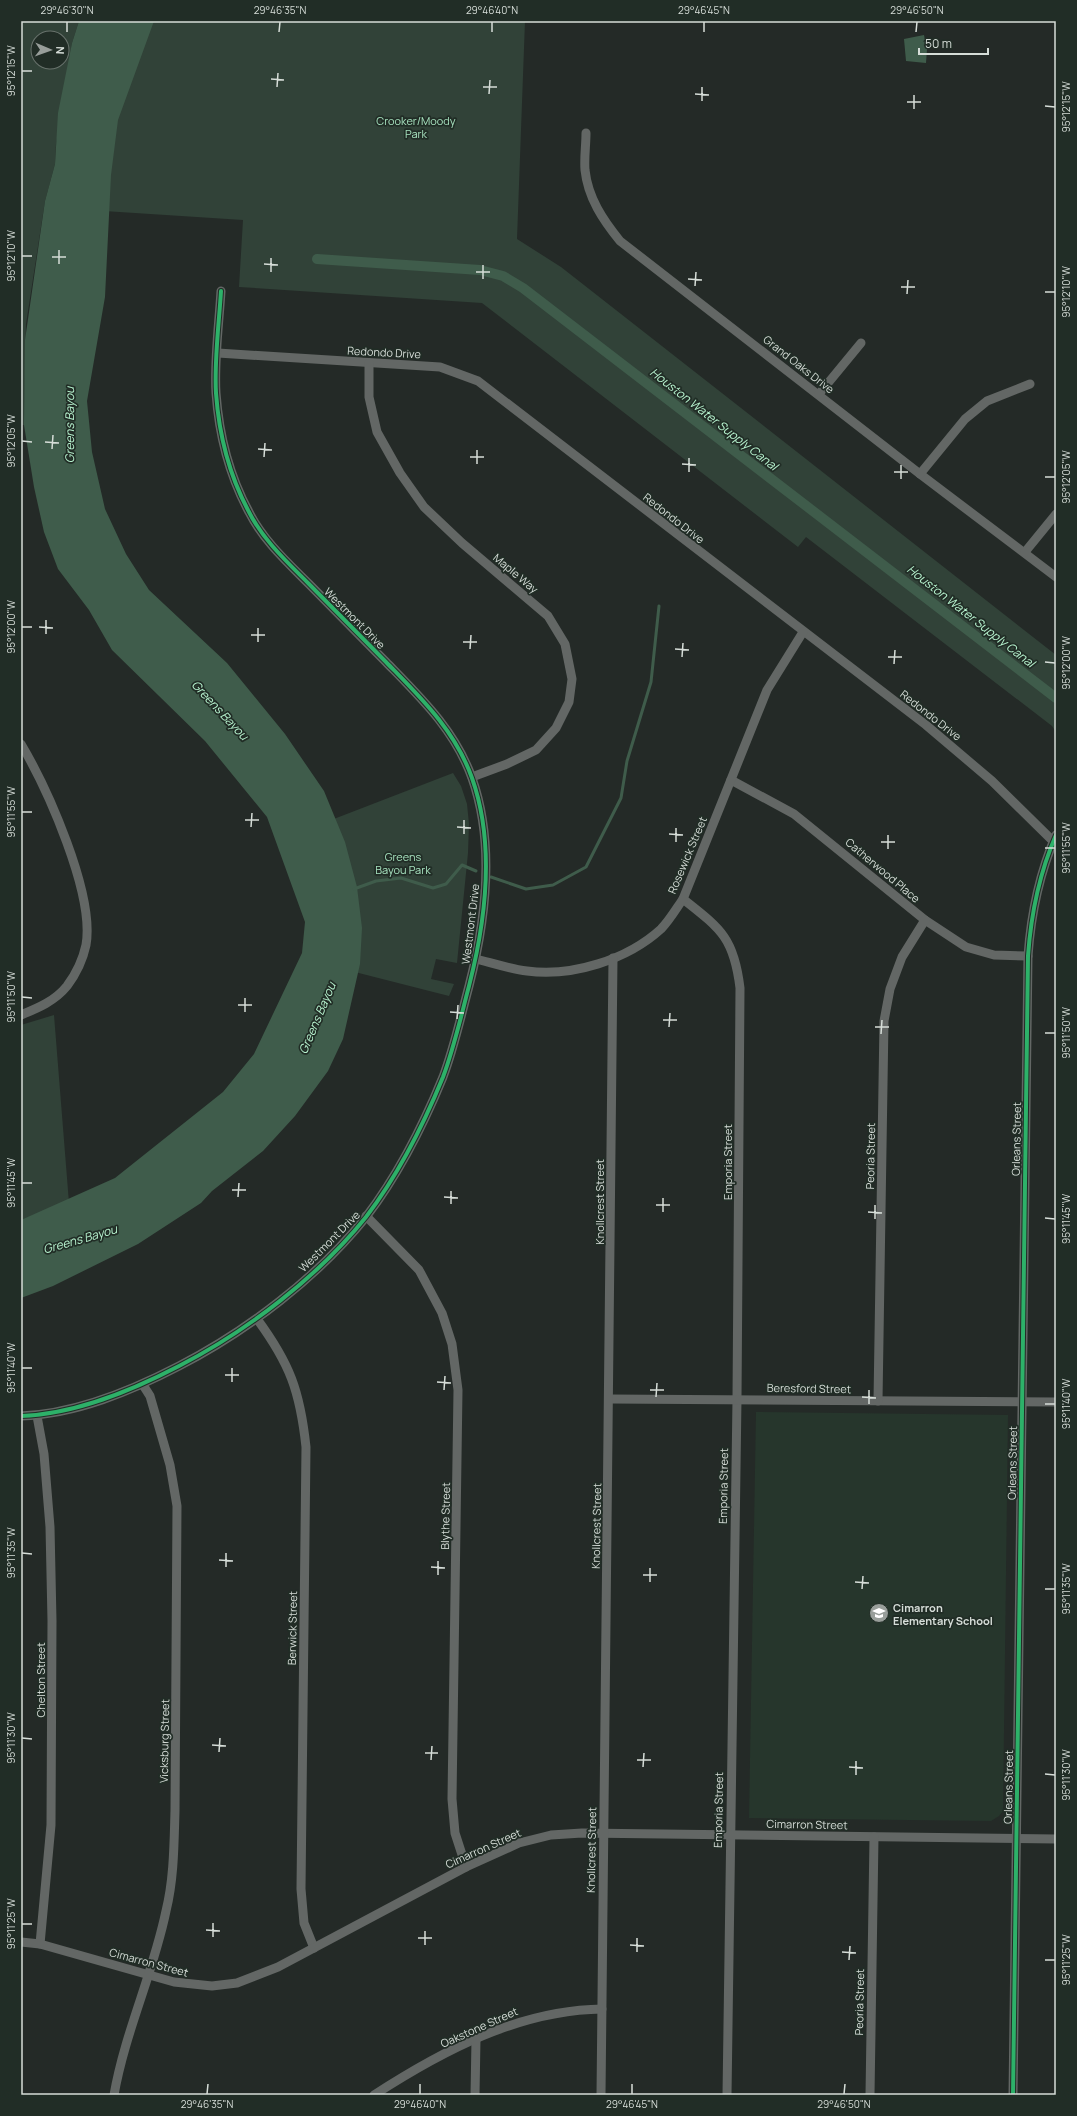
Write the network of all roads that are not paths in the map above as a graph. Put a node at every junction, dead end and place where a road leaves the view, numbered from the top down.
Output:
1 (586, 133) dead end
2 (221, 291) dead end
3 (861, 343) dead end
4 (218, 353) junction
5 (370, 363) junction
6 (1030, 384) dead end
7 (819, 394) junction
8 (920, 474) junction
9 (1056, 514) edge
10 (1025, 552) junction
11 (1056, 577) edge
12 (803, 632) junction
13 (21, 744) edge
14 (472, 777) junction
15 (731, 780) junction
16 (1055, 840) edge
17 (683, 899) junction
18 (925, 920) junction
19 (1028, 956) junction
20 (614, 958) junction
21 (476, 959) junction
22 (21, 1015) edge
23 (366, 1216) junction
24 (257, 1319) junction
25 (143, 1385) junction
26 (610, 1399) junction
27 (737, 1399) junction
28 (878, 1401) junction
29 (1022, 1402) junction
30 (1056, 1402) edge
31 (21, 1416) edge
32 (37, 1416) junction
33 (603, 1833) junction
34 (730, 1834) junction
35 (874, 1837) junction
36 (1016, 1838) junction
37 (1056, 1839) edge
38 (466, 1867) junction
39 (21, 1942) edge
40 (40, 1944) junction
41 (314, 1948) junction
42 (148, 1975) junction
43 (602, 2009) junction
44 (476, 2039) junction
45 (114, 2095) edge
46 (374, 2095) edge
47 (475, 2095) edge
48 (601, 2095) edge
49 (727, 2095) edge
50 (870, 2095) edge
51 (1013, 2095) edge

1 - 7 street, Grand Oaks Drive
2 - 4 street, Westmont Drive
3 - 7 street
4 - 5 street, Redondo Drive
4 - 14 street, Westmont Drive
5 - 12 street, Redondo Drive
5 - 14 street, Maple Way
6 - 8 street
7 - 8 street, Grand Oaks Drive
8 - 10 street, Grand Oaks Drive
9 - 10 street
10 - 11 street, Grand Oaks Drive
12 - 15 street, Rosewick Street
12 - 16 street, Redondo Drive
13 - 22 street
14 - 21 street, Westmont Drive
15 - 17 street, Rosewick Street
15 - 18 street, Catherwood Place
16 - 19 street, Orleans Street
17 - 20 street, Rosewick Street
17 - 27 street, Emporia Street
18 - 19 street, Catherwood Place
18 - 28 street, Peoria Street
19 - 29 street, Orleans Street
20 - 21 street, Rosewick Street
20 - 26 street, Knollcrest Street
21 - 23 street, Westmont Drive
23 - 24 street, Westmont Drive
23 - 38 street, Blythe Street
24 - 25 street, Westmont Drive
24 - 41 street, Berwick Street
25 - 32 street, Westmont Drive
25 - 42 street, Vicksburg Street
26 - 27 street, Beresford Street
26 - 33 street, Knollcrest Street
27 - 28 street, Beresford Street
27 - 34 street, Emporia Street
28 - 29 street, Beresford Street
29 - 30 street, Beresford Street
29 - 36 street, Orleans Street
31 - 32 street, Westmont Drive
32 - 40 street, Chelton Street
33 - 34 street, Cimarron Street
33 - 38 street, Cimarron Street
33 - 43 street, Knollcrest Street
34 - 35 street, Cimarron Street
34 - 49 street, Emporia Street
35 - 36 street, Cimarron Street
35 - 50 street, Peoria Street
36 - 37 street, Cimarron Street
36 - 51 street, Orleans Street
38 - 41 street, Cimarron Street
39 - 40 street, Cimarron Street
40 - 42 street, Cimarron Street
41 - 42 street, Cimarron Street
42 - 45 street, Vicksburg Street
43 - 44 street, Oakstone Street
43 - 48 street, Knollcrest Street
44 - 46 street, Oakstone Street
44 - 47 street

